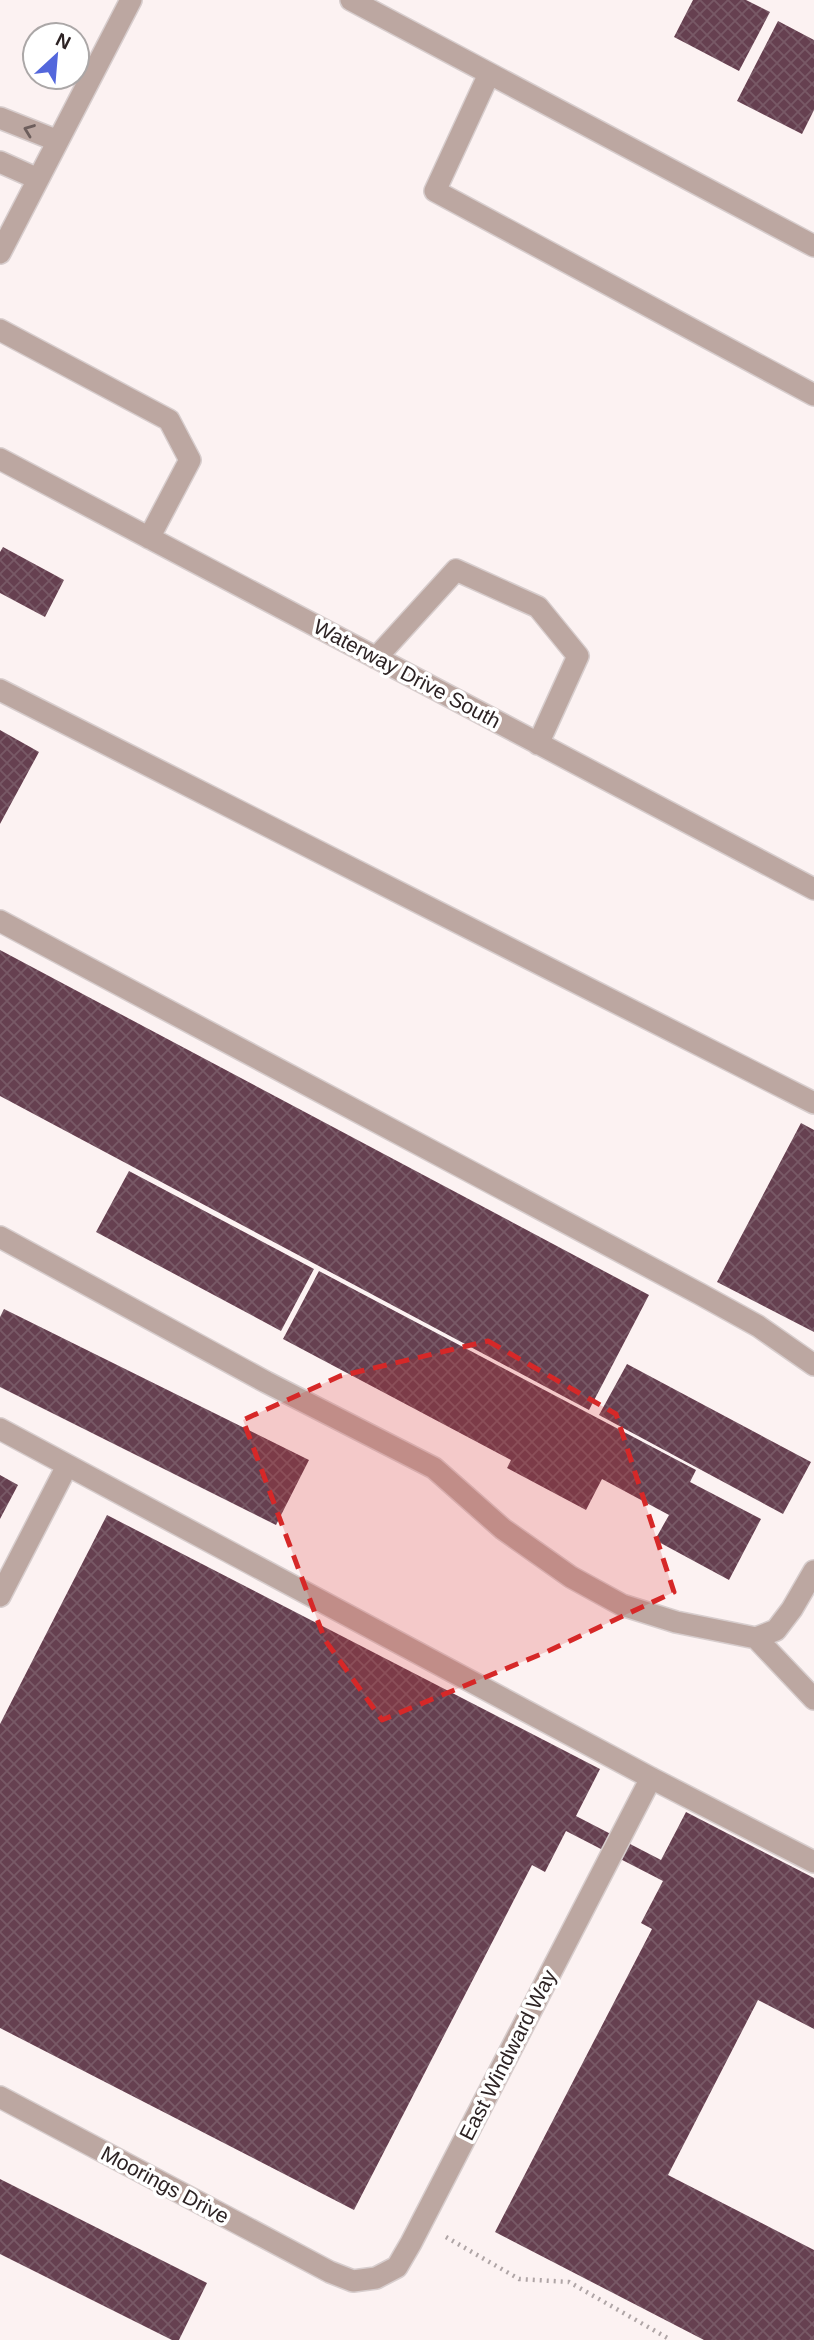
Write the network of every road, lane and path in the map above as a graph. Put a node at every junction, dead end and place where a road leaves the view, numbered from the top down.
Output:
1 (131, 0) edge
2 (351, 0) edge
3 (489, 74) junction
4 (0, 118) edge
5 (58, 141) junction
6 (0, 162) edge
7 (38, 180) junction
8 (814, 246) edge
9 (0, 253) edge
10 (0, 330) edge
11 (814, 395) edge
12 (0, 459) edge
13 (149, 538) junction
14 (376, 658) junction
15 (0, 690) edge
16 (538, 744) junction
17 (814, 890) edge
18 (0, 921) edge
19 (814, 1103) edge
20 (0, 1237) edge
21 (814, 1365) edge
22 (0, 1429) edge
23 (67, 1466) junction
24 (814, 1571) edge
25 (0, 1595) edge
26 (755, 1637) junction
27 (814, 1699) edge
28 (651, 1778) junction
29 (814, 1862) edge
30 (0, 2097) edge
31 (439, 2247) dead end
32 (330, 2272) joint
33 (671, 2340) edge

1 - 5 street
2 - 3 street
3 - 8 street
3 - 11 street
5 -> 4 street
5 - 7 street
6 - 7 street
7 - 9 street
10 - 13 street
12 - 13 street, Waterway Drive South
13 - 14 street, Waterway Drive South
14 - 16 street, Waterway Drive South
14 - 16 street
15 - 19 street
16 - 17 street, Waterway Drive South
18 - 21 street
20 - 26 street
22 - 23 street
23 - 25 street
23 - 28 street
24 - 26 street
26 - 27 street
28 - 29 street
28 - 32 street, East Windward Way
30 - 32 street, Moorings Drive
31 - 33 path

